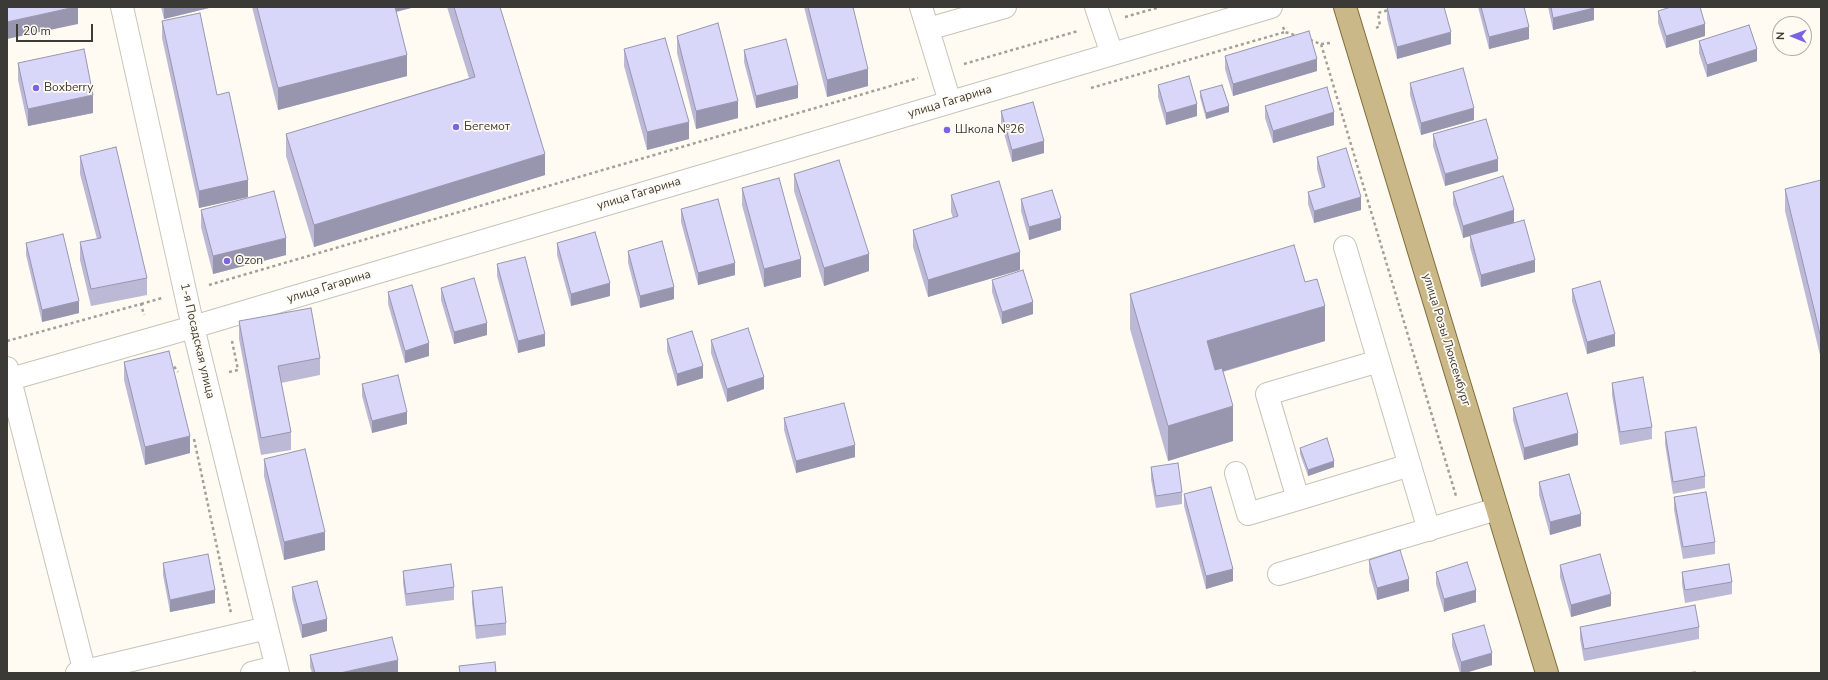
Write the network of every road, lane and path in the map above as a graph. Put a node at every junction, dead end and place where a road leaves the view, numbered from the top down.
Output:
1 (122, 7) edge
2 (921, 7) edge
3 (1005, 7) edge
4 (1160, 7) edge
5 (1271, 7) edge
6 (1345, 7) edge
7 (1099, 15) edge
8 (1283, 26) dead end
9 (928, 29) junction
10 (1300, 37) edge
11 (1307, 39) edge
12 (1112, 54) junction
13 (940, 71) junction
14 (950, 102) junction
15 (1345, 247) dead end
16 (185, 292) junction
17 (141, 304) junction
18 (193, 327) junction
19 (150, 339) junction
20 (7, 341) edge
21 (1379, 361) junction
22 (180, 375) dead end
23 (8, 376) edge
24 (193, 437) dead end
25 (1410, 465) junction
26 (1236, 473) dead end
27 (1298, 499) junction
28 (1497, 509) junction
29 (1463, 519) junction
30 (1429, 530) junction
31 (1278, 574) dead end
32 (266, 628) junction
33 (236, 635) junction
34 (277, 670) edge
35 (83, 672) edge
36 (252, 673) edge
37 (1547, 673) edge

1 - 16 street, 1-я Посадская улица
2 - 9 street
3 - 9 street
4 - 7 path
5 - 12 street, улица Гагарина
6 - 28 main road, улица Розы Люксембург
7 - 12 street
7 - 13 path
8 - 10 path
9 - 13 street
11 - 29 path
12 - 14 street, улица Гагарина
13 - 14 street
13 - 16 path
14 - 18 street, улица Гагарина
15 - 21 street
16 - 17 path
16 - 18 street, 1-я Посадская улица
17 - 19 path
17 - 20 path
18 - 19 street, улица Гагарина
18 - 32 street, 1-я Посадская улица
19 - 22 path
19 - 23 street, улица Гагарина
21 - 25 street
21 - 27 street
23 - 35 street
24 - 33 path
25 - 27 street
25 - 30 street
26 - 27 street
28 - 29 street
28 - 37 main road, улица Розы Люксембург
29 - 30 street
30 - 31 street
32 - 33 street
32 - 34 street, 1-я Посадская улица
33 - 35 street
34 - 36 street

